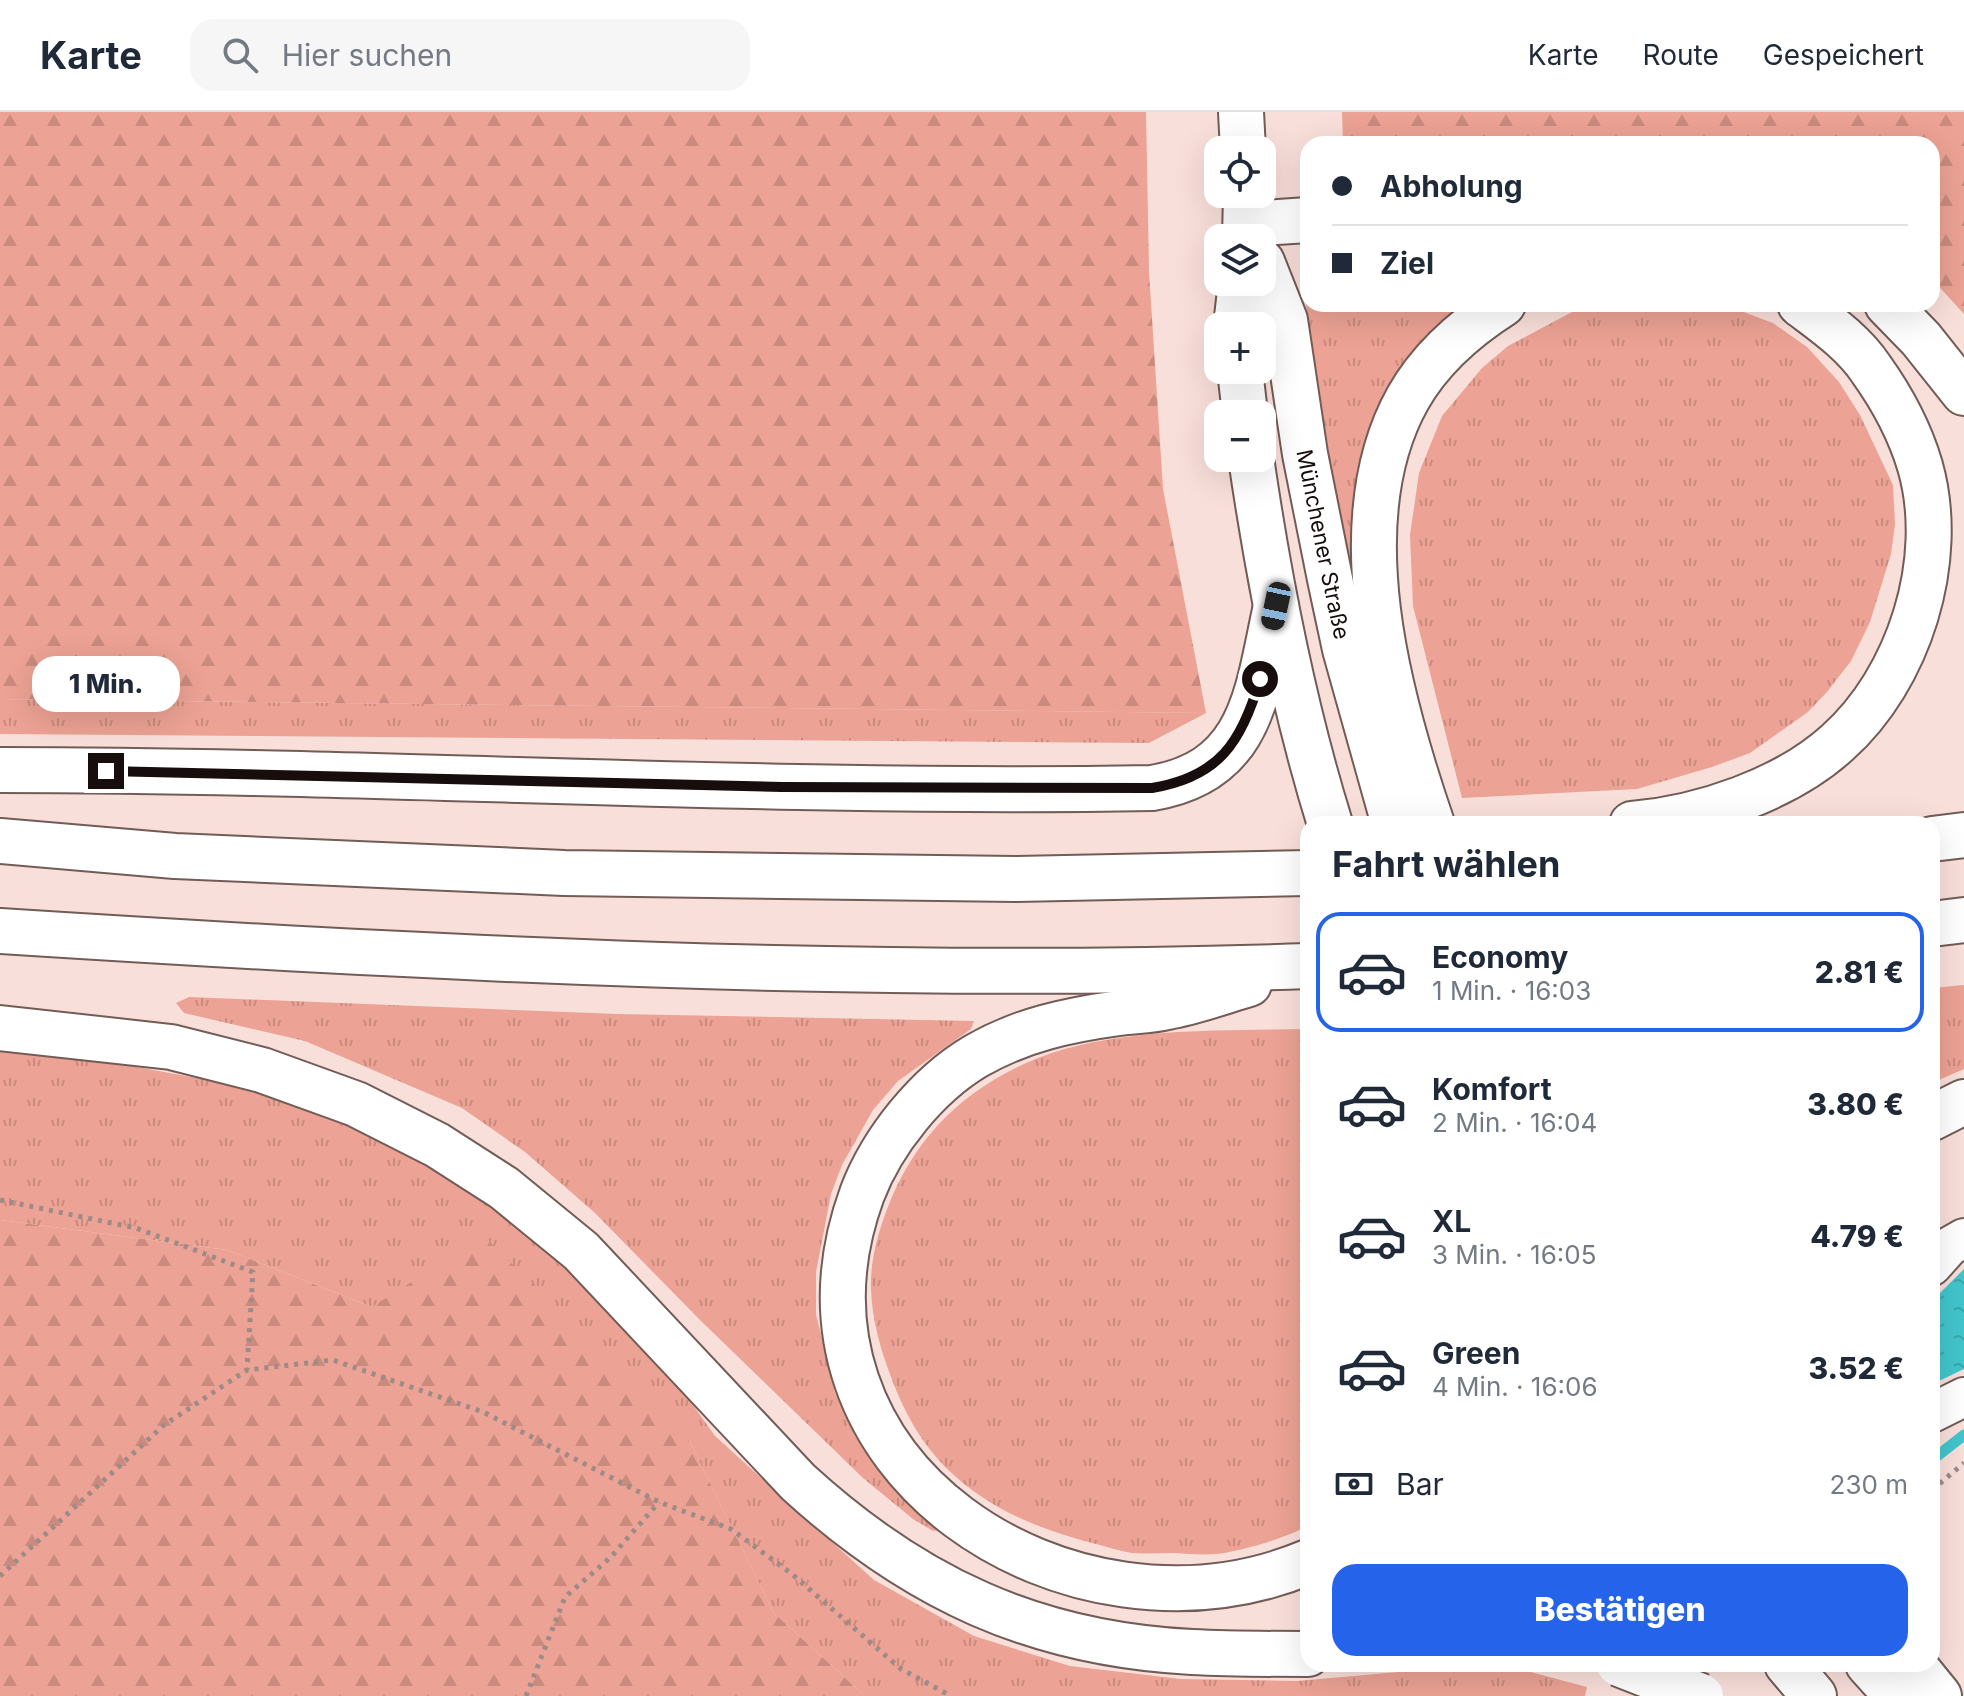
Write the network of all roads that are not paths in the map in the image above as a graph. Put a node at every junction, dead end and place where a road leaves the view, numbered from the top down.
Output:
1 (1241, 112) edge
2 (1242, 136) edge
3 (1300, 222) edge
4 (1276, 226) edge
5 (1276, 296) edge
6 (1493, 312) edge
7 (1810, 312) edge
8 (1895, 312) edge
9 (1964, 393) edge
10 (1253, 472) edge
11 (1276, 606) junction
12 (0, 770) edge
13 (1409, 813) edge
14 (1327, 814) edge
15 (1670, 816) edge
16 (1964, 835) edge
17 (1940, 838) edge
18 (0, 841) edge
19 (1300, 873) edge
20 (1964, 920) edge
21 (1940, 923) edge
22 (0, 931) edge
23 (1300, 966) edge
24 (1300, 968) edge
25 (0, 1028) edge
26 (1964, 1102) edge
27 (1940, 1114) edge
28 (1964, 1238) edge
29 (1940, 1257) edge
30 (1964, 1397) edge
31 (1940, 1409) edge
32 (1300, 1565) edge
33 (1300, 1632) edge
34 (1237, 1653) junction
35 (1300, 1654) edge
36 (1640, 1672) edge
37 (1875, 1672) edge
38 (1920, 1672) edge
39 (1701, 1696) edge
40 (1897, 1696) edge
41 (1939, 1696) edge

1 - 2 main road
3 - 4 main road
5 - 13 main road, Münchener Straße
6 - 13 main road
7 - 15 main road
8 - 9 main road
10 - 11 main road
11 - 12 main road
11 - 14 main road
16 - 17 main road
18 - 19 main road
20 - 21 main road
22 - 23 main road
24 - 32 main road
25 - 34 main road
26 - 27 main road
28 - 29 lane
30 - 31 lane
33 - 34 main road
34 - 35 main road
36 - 39 main road, bridge
37 - 40 main road
38 - 41 main road

